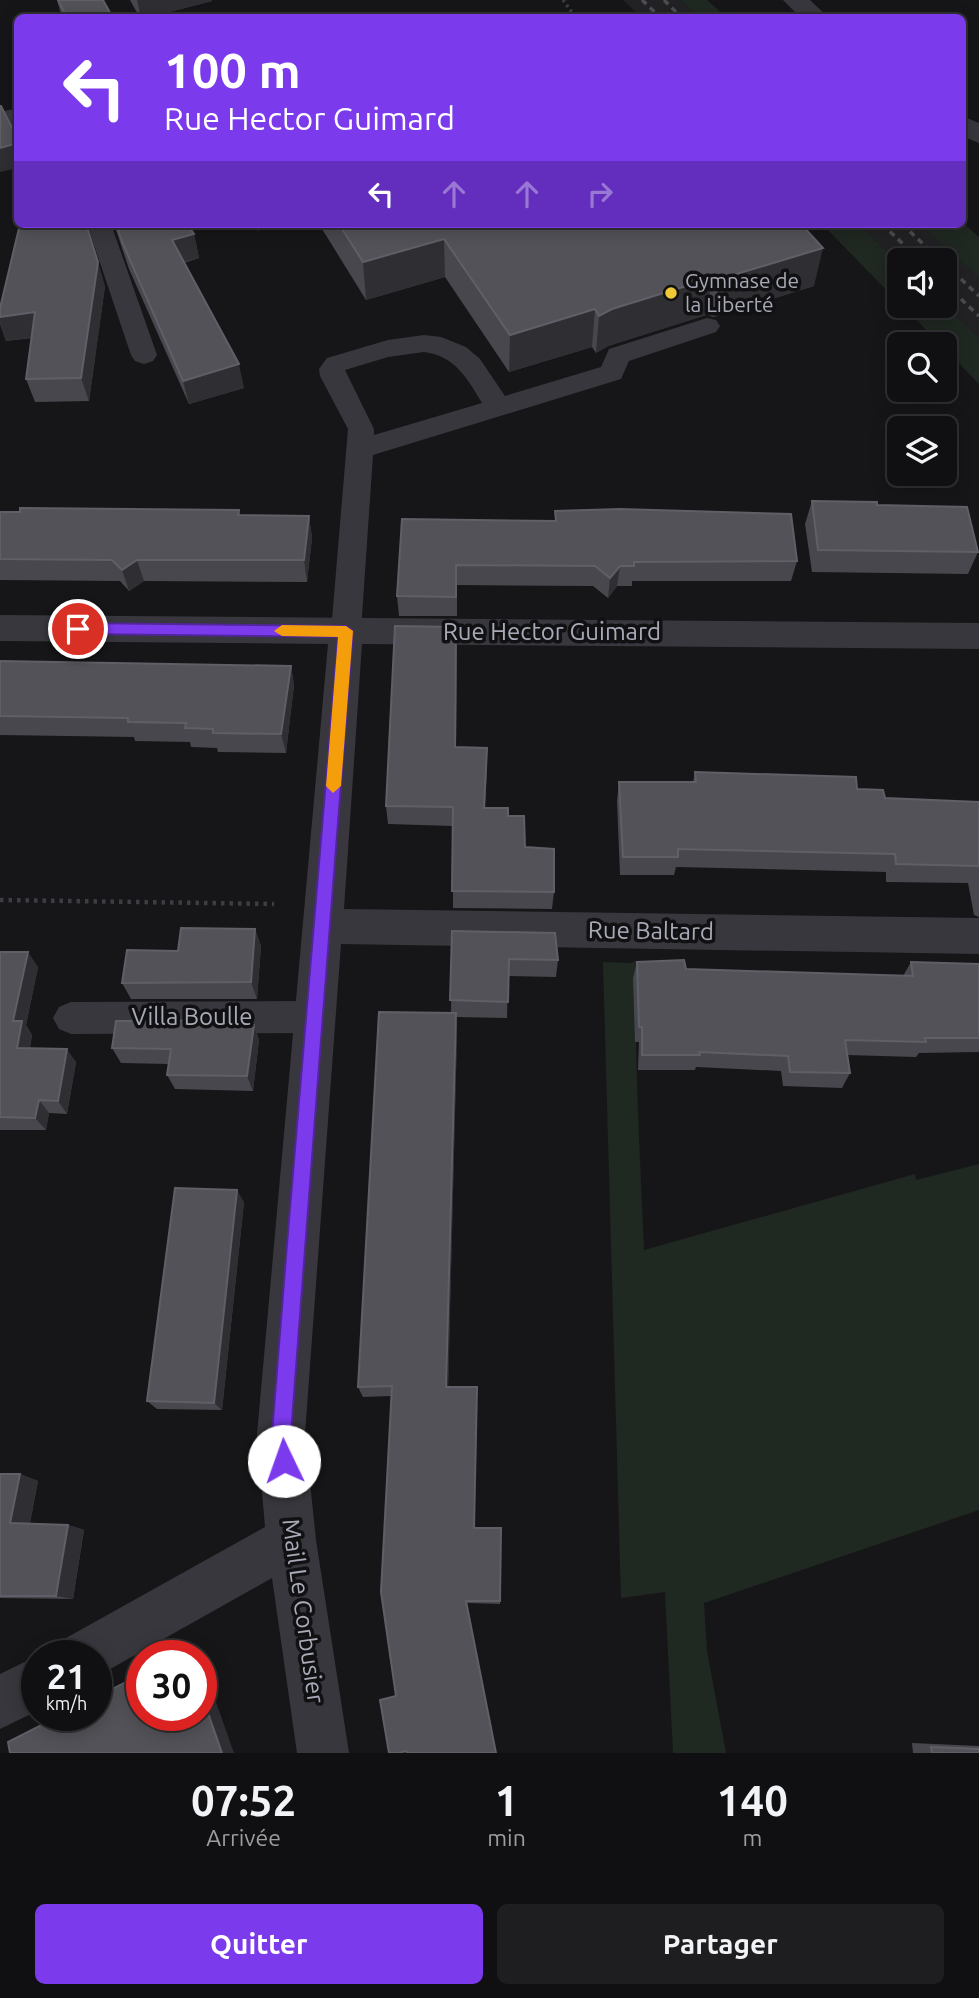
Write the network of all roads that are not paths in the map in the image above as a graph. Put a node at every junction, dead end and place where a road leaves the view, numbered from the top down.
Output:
1 (795, 0) edge
2 (812, 14) edge
3 (100, 228) edge
4 (707, 326) dead end
5 (144, 355) dead end
6 (498, 407) junction
7 (361, 449) junction
8 (0, 628) edge
9 (346, 631) junction
10 (979, 636) edge
11 (323, 915) junction
12 (979, 936) edge
13 (313, 1017) junction
14 (71, 1018) dead end
15 (291, 1540) junction
16 (112, 1641) edge
17 (21, 1691) edge
18 (0, 1703) edge
19 (323, 1753) edge

1 - 2 street
3 - 5 lane
4 - 6 lane
6 - 7 lane
6 - 7 lane
7 - 9 lane
8 - 9 street, Rue Hector Guimard
9 - 10 street, Rue Hector Guimard
9 - 11 street, Mail Le Corbusier
11 - 12 street, Rue Baltard
11 - 13 street, Mail Le Corbusier
13 - 14 lane, Villa Boulle
13 - 15 street, Mail Le Corbusier
15 - 16 street
15 - 19 street, Mail Le Corbusier
17 - 18 street

